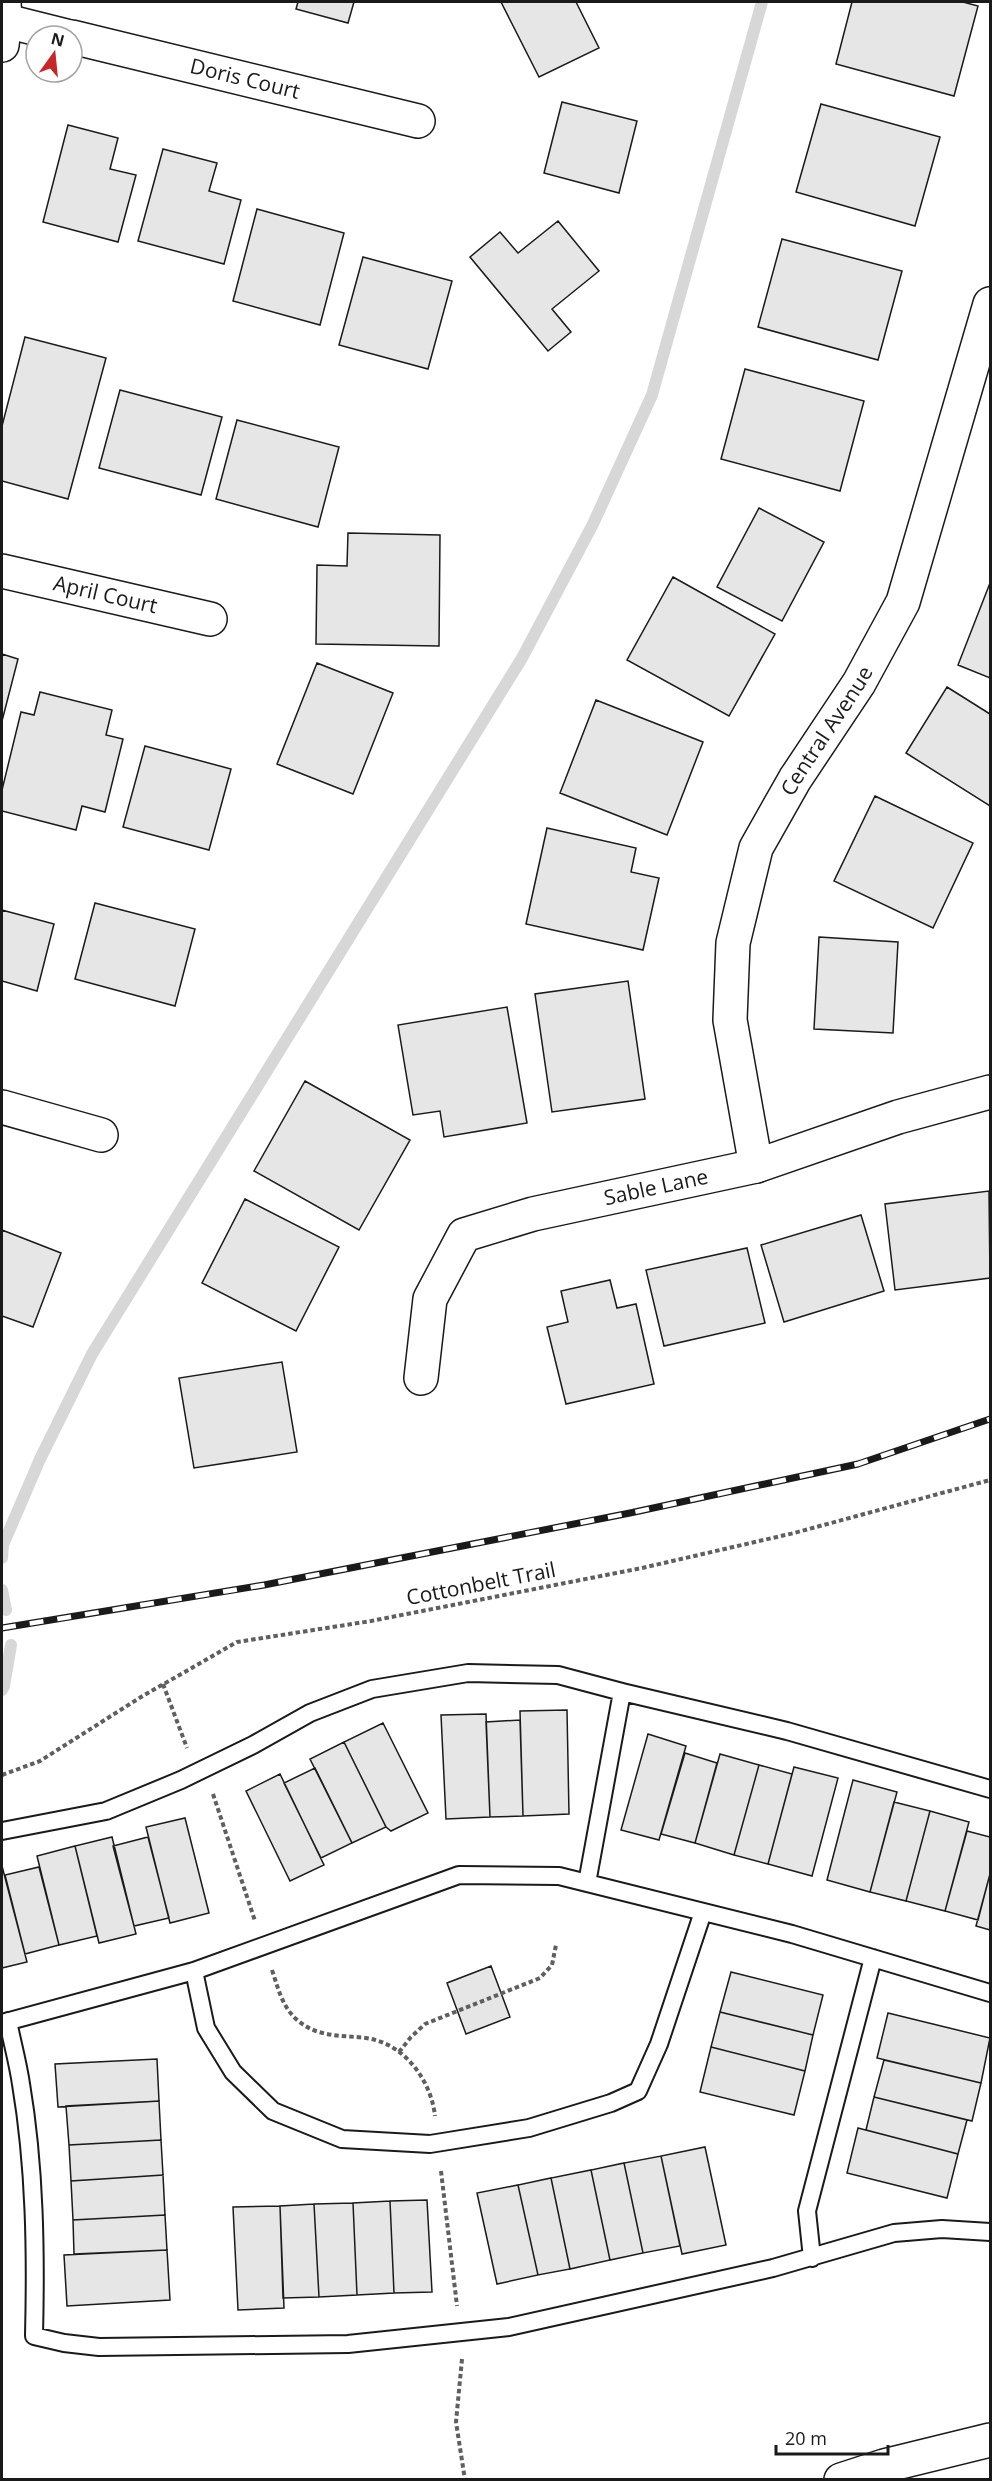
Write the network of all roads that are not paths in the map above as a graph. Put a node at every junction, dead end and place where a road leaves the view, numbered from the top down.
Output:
1 (3, 22) edge
2 (24, 27) edge
3 (84, 40) edge
4 (418, 121) dead end
5 (990, 307) edge
6 (2, 571) edge
7 (210, 619) dead end
8 (990, 1092) edge
9 (2, 1107) edge
10 (101, 1135) dead end
11 (756, 1166) junction
12 (421, 1378) dead end
13 (622, 1692) junction
14 (990, 1789) edge
15 (2, 1831) edge
16 (587, 1883) junction
17 (703, 1912) junction
18 (873, 1958) junction
19 (194, 1971) junction
20 (990, 1993) edge
21 (5, 2022) edge
22 (990, 2232) edge
23 (812, 2258) junction
24 (990, 2440) edge
25 (841, 2480) edge

1 - 2 street
3 - 4 street, Doris Court
5 - 11 street, Central Avenue
6 - 7 street, April Court
8 - 11 street, Sable Lane
9 - 10 street
11 - 12 street, Sable Lane
13 - 14 lane
13 - 15 lane
13 - 16 lane
16 - 17 lane
16 - 19 lane
17 - 18 lane
17 - 19 lane
18 - 20 lane
18 - 23 lane
19 - 21 lane
21 - 23 lane
22 - 23 lane
24 - 25 street

